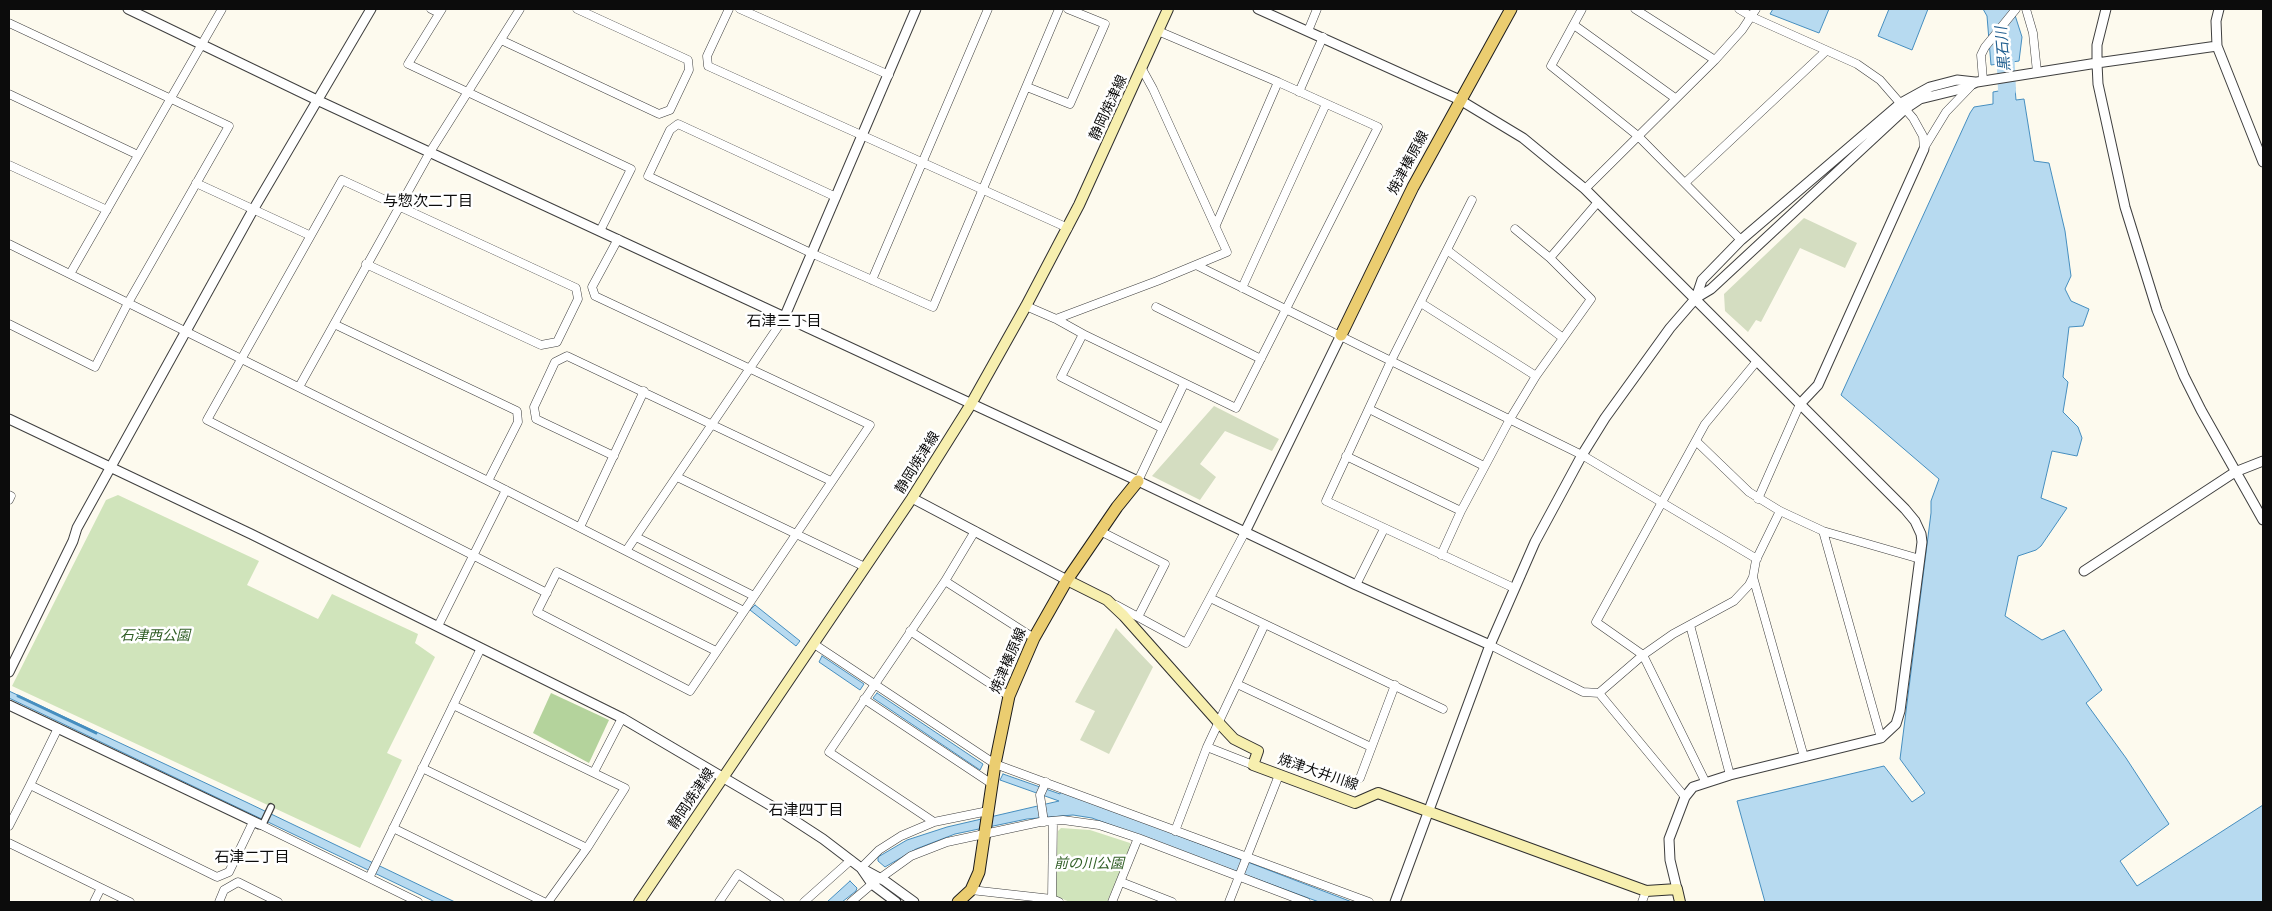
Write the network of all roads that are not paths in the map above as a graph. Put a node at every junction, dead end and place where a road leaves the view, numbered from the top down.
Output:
1 (128, 9) edge
2 (222, 9) edge
3 (371, 9) edge
4 (430, 9) edge
5 (520, 9) edge
6 (577, 9) edge
7 (729, 9) edge
8 (740, 9) edge
9 (914, 9) edge
10 (988, 9) edge
11 (1059, 9) edge
12 (1068, 9) edge
13 (1168, 9) edge
14 (1258, 9) edge
15 (1317, 9) edge
16 (1511, 9) edge
17 (1582, 9) edge
18 (1635, 9) edge
19 (1739, 9) edge
20 (1756, 9) edge
21 (2015, 9) edge
22 (2026, 9) edge
23 (2106, 9) edge
24 (2219, 9) edge
25 (441, 11) edge
26 (1752, 17) junction
27 (9, 23) edge
28 (1574, 25) junction
29 (1158, 31) junction
30 (1308, 31) junction
31 (1323, 38) junction
32 (501, 40) junction
33 (201, 45) junction
34 (2217, 46) junction
35 (1826, 51) junction
36 (1715, 60) junction
37 (2097, 63) junction
38 (1142, 69) junction
39 (2037, 72) junction
40 (889, 74) junction
41 (1983, 81) junction
42 (1278, 82) junction
43 (1027, 87) junction
44 (468, 92) junction
45 (1299, 92) junction
46 (9, 94) edge
47 (170, 98) junction
48 (1675, 98) junction
49 (317, 100) junction
50 (1460, 100) junction
51 (1326, 104) junction
52 (1903, 106) junction
53 (862, 136) junction
54 (1638, 136) junction
55 (1924, 149) junction
56 (430, 152) junction
57 (138, 155) junction
58 (922, 162) junction
59 (2263, 162) edge
60 (9, 165) edge
61 (196, 183) junction
62 (1685, 183) junction
63 (982, 189) junction
64 (1585, 189) junction
65 (836, 197) junction
66 (1472, 200) dead end
67 (1598, 202) junction
68 (401, 206) junction
69 (107, 210) junction
70 (253, 210) junction
71 (1216, 225) junction
72 (1068, 228) junction
73 (1515, 229) dead end
74 (600, 230) junction
75 (309, 235) junction
76 (618, 239) junction
77 (1741, 240) junction
78 (9, 244) edge
79 (1448, 250) junction
80 (811, 253) junction
81 (1550, 258) junction
82 (366, 264) junction
83 (1196, 265) junction
84 (70, 274) junction
85 (872, 280) junction
86 (1242, 288) junction
87 (1696, 298) junction
88 (128, 303) junction
89 (1421, 303) junction
90 (1026, 306) junction
91 (1156, 307) dead end
92 (1286, 310) junction
93 (784, 318) junction
94 (1056, 319) junction
95 (9, 324) edge
96 (334, 324) junction
97 (186, 331) junction
98 (1083, 334) junction
99 (1340, 335) junction
100 (1563, 338) junction
101 (242, 359) junction
102 (1261, 359) junction
103 (1391, 361) junction
104 (1757, 361) junction
105 (750, 368) junction
106 (1536, 376) junction
107 (1184, 384) junction
108 (299, 387) junction
109 (644, 392) junction
110 (971, 404) junction
111 (1800, 404) junction
112 (1369, 410) junction
113 (9, 419) edge
114 (1510, 419) junction
115 (712, 424) junction
116 (1162, 428) junction
117 (1696, 441) junction
118 (1582, 455) junction
119 (614, 456) junction
120 (1346, 456) junction
121 (2263, 461) edge
122 (1484, 466) junction
123 (110, 468) junction
124 (2235, 472) junction
125 (677, 477) junction
126 (488, 481) junction
127 (831, 481) junction
128 (1138, 481) junction
129 (506, 490) junction
130 (9, 495) edge
131 (912, 498) junction
132 (1758, 499) junction
133 (9, 500) edge
134 (1662, 502) junction
135 (1461, 511) junction
136 (1780, 511) junction
137 (2263, 520) edge
138 (580, 528) junction
139 (1384, 529) junction
140 (974, 531) junction
141 (1100, 531) junction
142 (1823, 531) junction
143 (1245, 532) junction
144 (796, 534) junction
145 (636, 537) junction
146 (626, 551) junction
147 (1442, 555) junction
148 (473, 556) junction
149 (1757, 559) junction
150 (1920, 559) junction
151 (865, 567) junction
152 (2084, 572) dead end
153 (1753, 577) junction
154 (945, 580) junction
155 (1067, 580) junction
156 (1356, 585) junction
157 (1514, 588) junction
158 (547, 593) junction
159 (754, 596) junction
160 (1210, 598) junction
161 (1107, 600) junction
162 (744, 611) junction
163 (1138, 617) junction
164 (1690, 625) junction
165 (438, 626) junction
166 (1264, 626) junction
167 (910, 631) junction
168 (1034, 638) junction
169 (814, 644) junction
170 (1490, 645) junction
171 (481, 648) junction
172 (716, 651) junction
173 (1643, 655) junction
174 (9, 672) edge
175 (874, 684) junction
176 (1237, 684) junction
177 (1395, 685) junction
178 (1598, 693) junction
179 (1009, 696) junction
180 (864, 699) junction
181 (9, 705) edge
182 (453, 705) junction
183 (1443, 709) dead end
184 (622, 718) junction
185 (1219, 723) junction
186 (58, 728) junction
187 (1881, 738) junction
188 (1207, 747) junction
189 (1371, 747) junction
190 (1804, 757) junction
191 (1253, 765) junction
192 (422, 768) junction
193 (594, 772) junction
194 (994, 773) junction
195 (1279, 774) junction
196 (1730, 775) junction
197 (723, 778) junction
198 (1360, 778) dead end
199 (1705, 781) junction
200 (1045, 784) junction
201 (30, 785) junction
202 (1685, 797) junction
203 (271, 807) dead end
204 (1428, 812) junction
205 (988, 813) junction
206 (1044, 821) junction
207 (1053, 821) junction
208 (934, 822) junction
209 (258, 824) junction
210 (9, 826) edge
211 (393, 828) junction
212 (1175, 831) junction
213 (986, 832) junction
214 (1138, 838) junction
215 (9, 843) edge
216 (587, 848) junction
217 (1247, 858) junction
218 (851, 860) junction
219 (861, 868) junction
220 (370, 876) junction
221 (1240, 877) junction
222 (881, 878) junction
223 (1120, 882) junction
224 (872, 884) junction
225 (101, 888) junction
226 (1677, 889) junction
227 (971, 890) junction
228 (1646, 891) junction
229 (1055, 900) edge
230 (94, 902) edge
231 (130, 902) edge
232 (218, 902) edge
233 (278, 902) edge
234 (418, 902) edge
235 (544, 902) edge
236 (548, 902) edge
237 (639, 902) edge
238 (719, 902) edge
239 (780, 902) edge
240 (804, 902) edge
241 (851, 902) edge
242 (896, 902) edge
243 (914, 902) edge
244 (958, 902) edge
245 (1112, 902) edge
246 (1172, 902) edge
247 (1229, 902) edge
248 (1306, 902) edge
249 (1369, 902) edge
250 (1395, 902) edge
251 (1642, 902) edge
252 (1680, 902) edge

1 - 33 street
2 - 33 street
3 - 49 street
4 - 25 street
5 - 32 street
6 - 32 street
7 - 53 street
8 - 40 street
9 - 40 street
10 - 58 street
11 - 43 street
12 - 43 street
13 - 29 main road, 静岡焼津線
14 - 30 street
15 - 30 street
16 - 50 main road, 焼津榛原線
17 - 28 street
18 - 36 street
19 - 26 street
20 - 26 street
21 - 41 street
22 - 39 street
23 - 37 street
24 - 34 street
25 - 44 street
26 - 35 street
26 - 36 street
27 - 47 street
28 - 48 street
28 - 54 street
29 - 38 main road, 静岡焼津線
29 - 42 street
30 - 31 street
31 - 45 street
31 - 50 street
32 - 44 street
33 - 47 street
33 - 49 street
34 - 37 street
34 - 59 street
35 - 52 street
35 - 62 street
36 - 48 street
37 - 39 street
37 - 124 street
38 - 71 street
38 - 72 main road, 静岡焼津線
39 - 41 street
40 - 53 street
41 - 52 street
41 - 55 street
42 - 45 street
42 - 71 street
43 - 63 street
44 - 56 street
44 - 74 street
45 - 51 street
46 - 57 street
47 - 57 street
47 - 61 street
48 - 54 street
49 - 56 street
49 - 70 street
50 - 64 street
50 - 99 main road, 焼津榛原線
51 - 86 street
51 - 92 street
52 - 55 street
52 - 77 street
52 - 87 street
53 - 58 street
53 - 65 street
54 - 62 street
54 - 64 street
55 - 111 street
56 - 68 street
56 - 74 street
57 - 69 street
58 - 63 street
58 - 85 street
60 - 69 street
61 - 70 street
61 - 88 street
62 - 77 street
63 - 72 street
63 - 85 street
64 - 67 street
65 - 80 street
65 - 80 street
66 - 79 street
67 - 81 street
67 - 87 street
68 - 75 street
68 - 82 street
68 - 82 street
69 - 84 street
70 - 75 street
70 - 97 street
71 - 83 street
72 - 90 main road, 静岡焼津線
73 - 81 street
74 - 76 street
75 - 101 street
76 - 93 street
76 - 105 street
77 - 87 street
78 - 84 street
79 - 89 street
79 - 100 street
80 - 85 street
80 - 93 street
81 - 100 street
82 - 96 street
83 - 86 street
83 - 94 street
84 - 88 street
86 - 92 street
87 - 104 street
87 - 118 street
88 - 95 street
88 - 97 street
89 - 103 street
89 - 106 street
90 - 94 street
90 - 110 main road, 静岡焼津線
91 - 102 street
92 - 99 street
92 - 102 street
93 - 105 street
93 - 110 street
94 - 98 street
96 - 108 street
96 - 126 street
97 - 101 street
97 - 123 street
98 - 107 street
98 - 116 street
99 - 103 street
99 - 143 street
100 - 106 street
101 - 108 street
101 - 148 street
102 - 107 street
103 - 112 street
103 - 114 street
104 - 111 street
104 - 117 street
105 - 115 street
105 - 127 street
106 - 114 street
107 - 116 street
108 - 126 street
109 - 115 street
109 - 119 street
109 - 119 street
110 - 128 street
110 - 131 main road, 静岡焼津線
111 - 132 street
111 - 150 street
112 - 120 street
112 - 122 street
113 - 123 street
114 - 118 street
114 - 122 street
115 - 125 street
115 - 127 street
116 - 128 street
117 - 132 street
117 - 134 street
118 - 134 street
118 - 157 street
119 - 138 street
120 - 135 street
120 - 139 street
121 - 124 street
122 - 135 street
123 - 165 street
123 - 174 street
124 - 137 street
124 - 152 street
125 - 144 street
125 - 145 street
126 - 129 street
127 - 144 street
128 - 141 main road, 焼津榛原線
128 - 143 street
129 - 138 street
129 - 148 street
130 - 133 street
131 - 140 street
131 - 151 main road, 静岡焼津線
132 - 136 street
134 - 149 street
134 - 173 street
135 - 147 street
136 - 142 street
136 - 149 street
138 - 146 street
139 - 147 street
139 - 156 street
140 - 154 street
140 - 155 street
141 - 155 main road, 焼津榛原線
141 - 163 street
142 - 150 street
142 - 187 street
143 - 156 street
143 - 160 street
144 - 151 street
144 - 159 street
145 - 146 street
145 - 159 street
146 - 162 street
147 - 157 street
148 - 158 street
148 - 165 street
149 - 153 street
150 - 187 street
151 - 169 main road, 静岡焼津線
153 - 164 street
153 - 190 street
154 - 167 street
154 - 168 street
155 - 161 main road
155 - 168 main road, 焼津榛原線
156 - 170 street
157 - 170 street
158 - 172 street
158 - 172 street
159 - 162 street
160 - 163 street
160 - 166 street
161 - 163 street
161 - 185 main road
162 - 172 street
164 - 173 street
164 - 196 street
165 - 171 street
166 - 176 street
166 - 177 street
167 - 175 street
167 - 179 street
168 - 179 main road, 焼津榛原線
169 - 175 street
169 - 197 main road, 静岡焼津線
170 - 178 street
170 - 204 street
171 - 182 street
171 - 184 street
173 - 178 street
173 - 199 street
175 - 180 street
175 - 194 street
176 - 185 street
176 - 189 street
177 - 183 street
177 - 189 street
178 - 202 street
179 - 194 main road, 焼津榛原線
180 - 194 street
180 - 208 street
181 - 186 street
182 - 192 street
182 - 193 street
184 - 193 street
184 - 197 street
185 - 188 street
185 - 191 main road
186 - 201 street
186 - 209 street
187 - 190 street
188 - 191 street
188 - 212 street
189 - 198 street
190 - 196 street
191 - 195 main road, 焼津大井川線
192 - 211 street
192 - 216 street
193 - 216 street
194 - 200 street
194 - 205 main road, 焼津榛原線
195 - 204 main road, 焼津大井川線
195 - 217 street
196 - 199 street
197 - 218 street
197 - 237 main road, 静岡焼津線
199 - 202 street
200 - 206 street
200 - 212 street
201 - 209 street
201 - 210 street
202 - 226 street
203 - 209 street
204 - 228 main road, 焼津大井川線
204 - 250 street
205 - 208 street
205 - 213 main road, 焼津榛原線
206 - 207 street
206 - 213 street
207 - 214 street
207 - 229 street
208 - 219 street
209 - 220 street
211 - 220 street
211 - 235 street
212 - 217 street
213 - 222 street
213 - 227 main road, 焼津榛原線
214 - 221 street
214 - 223 street
215 - 225 street
216 - 236 street
217 - 221 street
217 - 249 street
218 - 219 street
218 - 240 street
219 - 222 street
219 - 224 street
220 - 234 street
221 - 247 street
221 - 248 street
222 - 224 street
222 - 243 street
223 - 245 street
223 - 246 street
224 - 241 street
224 - 242 street
225 - 230 street
225 - 231 street
226 - 228 main road, 焼津大井川線
226 - 252 main road
227 - 229 street
227 - 244 main road, 焼津榛原線
228 - 251 street
232 - 233 street
238 - 239 street

